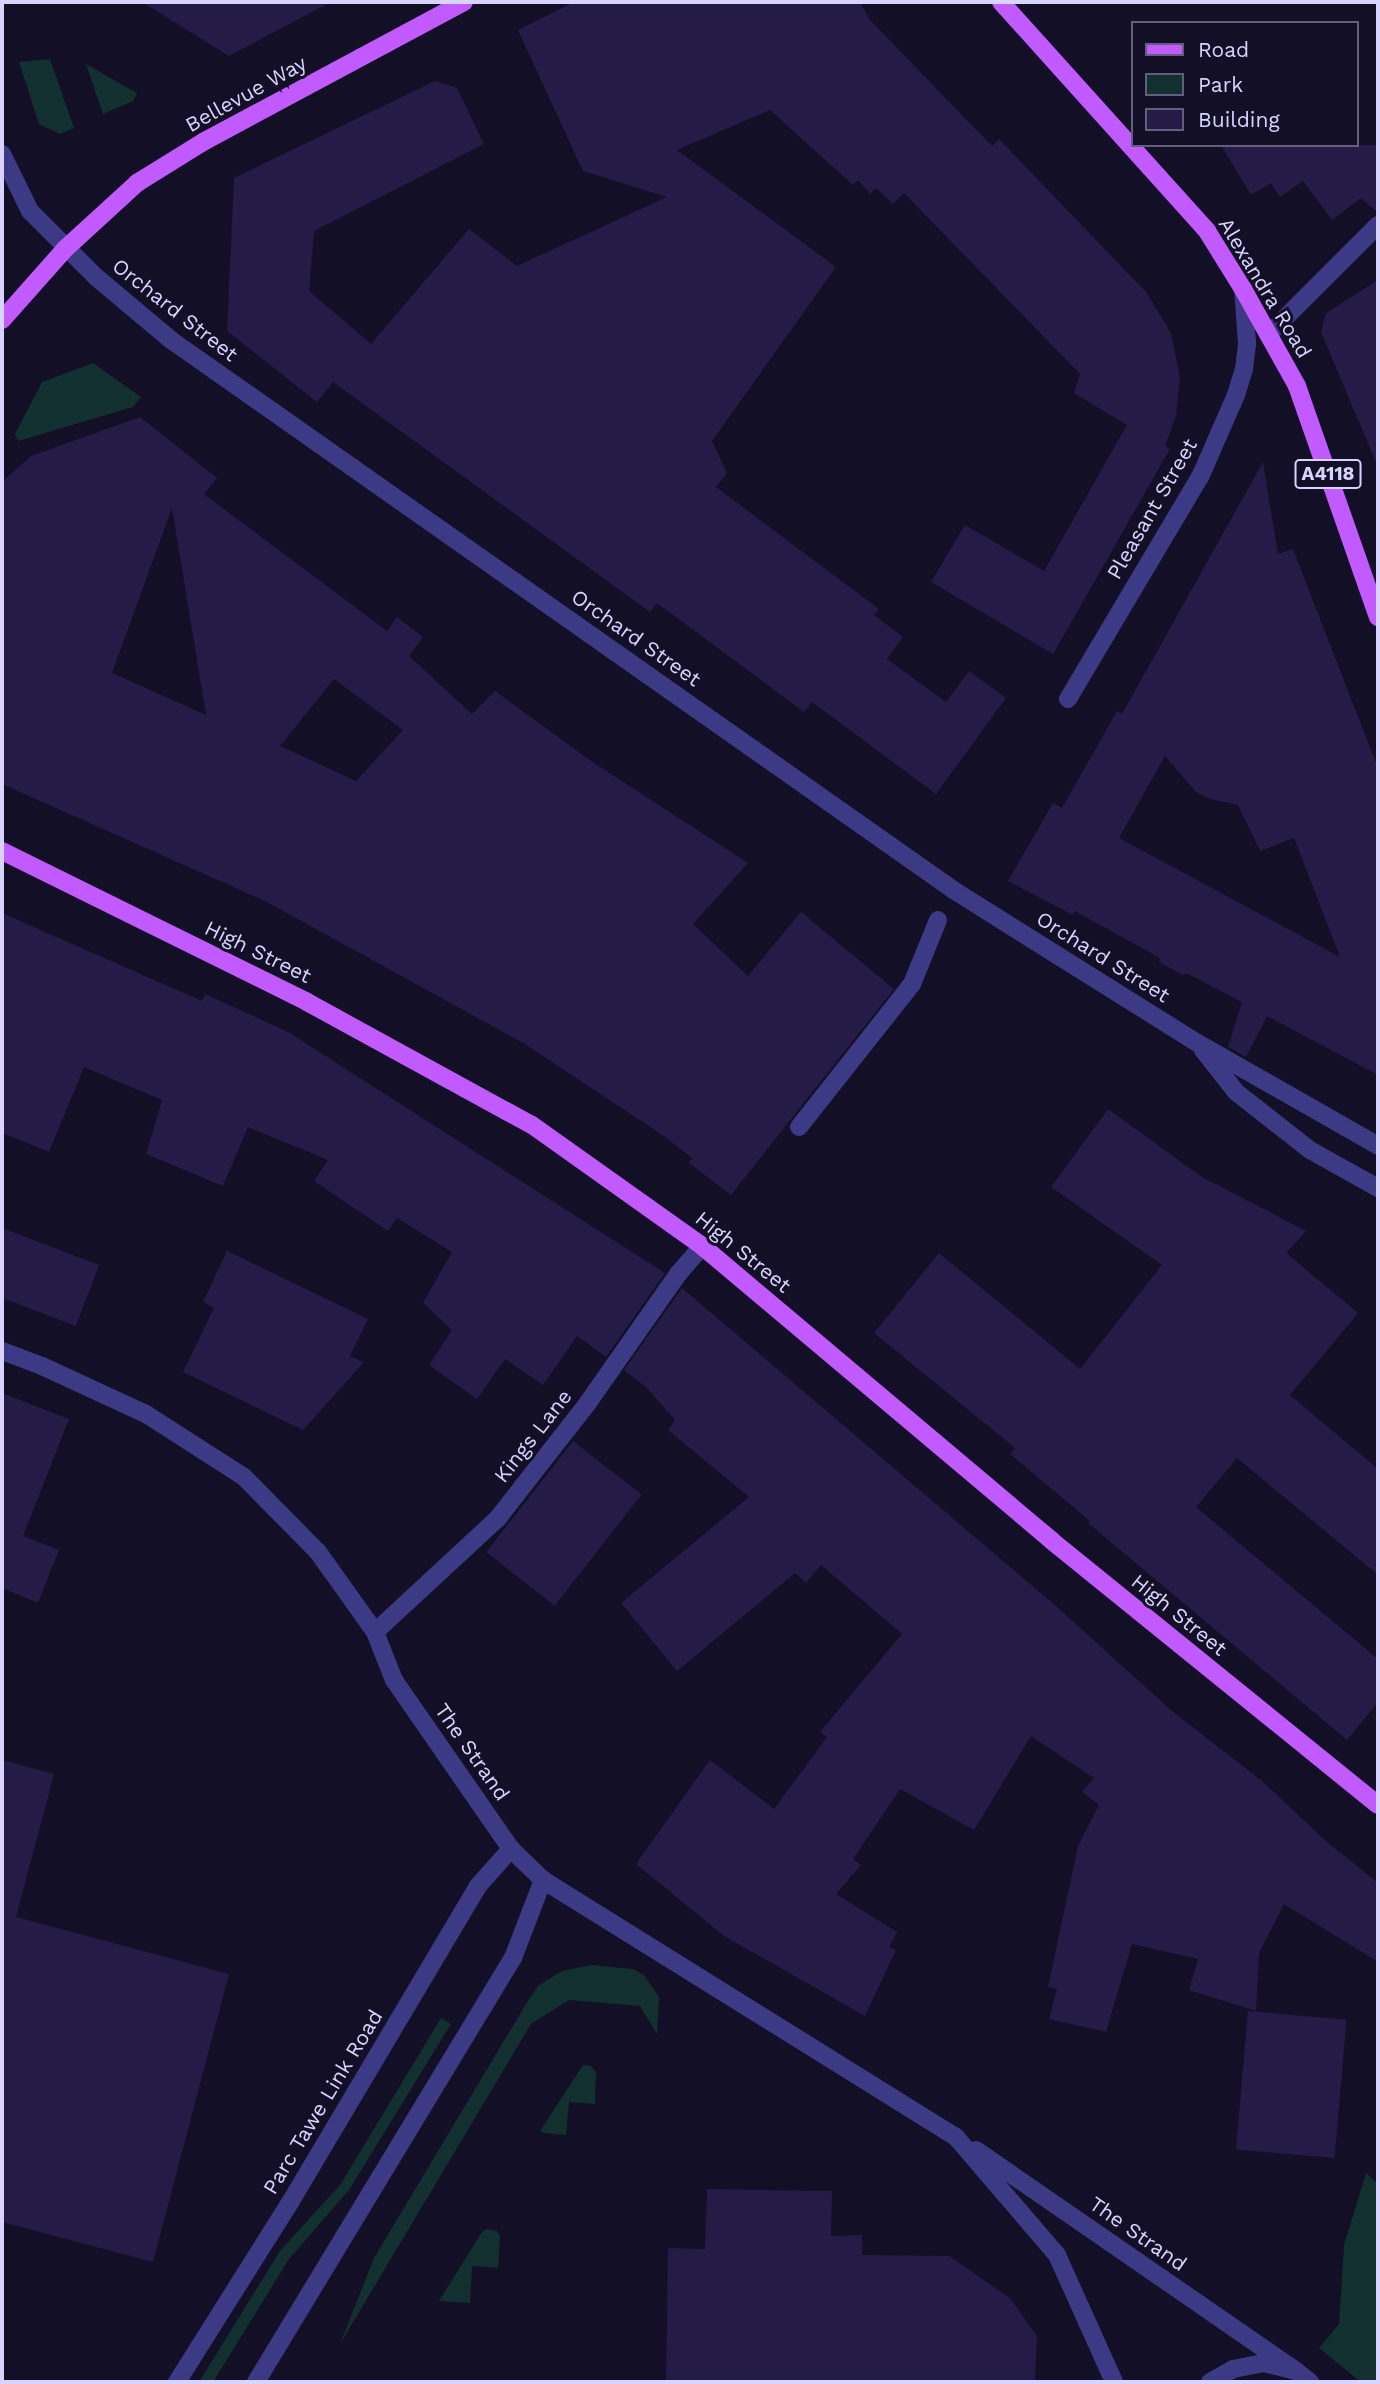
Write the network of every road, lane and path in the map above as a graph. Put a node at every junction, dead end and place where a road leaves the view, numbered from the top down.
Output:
1 (464, 2) edge
2 (1001, 2) edge
3 (2, 154) edge
4 (1378, 225) edge
5 (65, 249) junction
6 (1243, 289) junction
7 (2, 320) edge
8 (1268, 335) junction
9 (1378, 617) edge
10 (1068, 699) dead end
11 (2, 851) edge
12 (938, 920) dead end
13 (1196, 1042) junction
14 (799, 1127) dead end
15 (1378, 1146) edge
16 (1378, 1188) edge
17 (702, 1246) junction
18 (2, 1352) edge
19 (375, 1632) junction
20 (1378, 1805) edge
21 (511, 1849) junction
22 (543, 1881) junction
23 (955, 2136) junction
24 (1296, 2371) junction
25 (177, 2382) edge
26 (256, 2382) edge
27 (1114, 2382) edge
28 (1210, 2382) edge
29 (1310, 2382) edge

1 - 5 main road, Bellevue Way
2 - 6 main road, Alexandra Road / A4118
3 - 5 street, Orchard Street
4 - 8 street
5 - 7 main road, Bellevue Way
5 - 13 street, Orchard Street
6 - 8 main road, Alexandra Road / A4118
6 - 10 street, Pleasant Street
8 - 9 main road, Alexandra Road / A4118
11 - 17 main road, High Street
12 - 14 street
13 - 15 street, Orchard Street
13 - 16 street, Orchard Street
17 - 19 street, Kings Lane
17 - 20 main road, High Street
18 - 19 street, The Strand
19 - 21 street, The Strand
21 - 22 street, The Strand
21 - 25 street, Parc Tawe Link Road
22 - 23 street, The Strand
22 - 26 street
23 - 24 street, The Strand
23 - 27 street, The Strand
24 - 28 street, The Strand
24 - 29 street, The Strand

